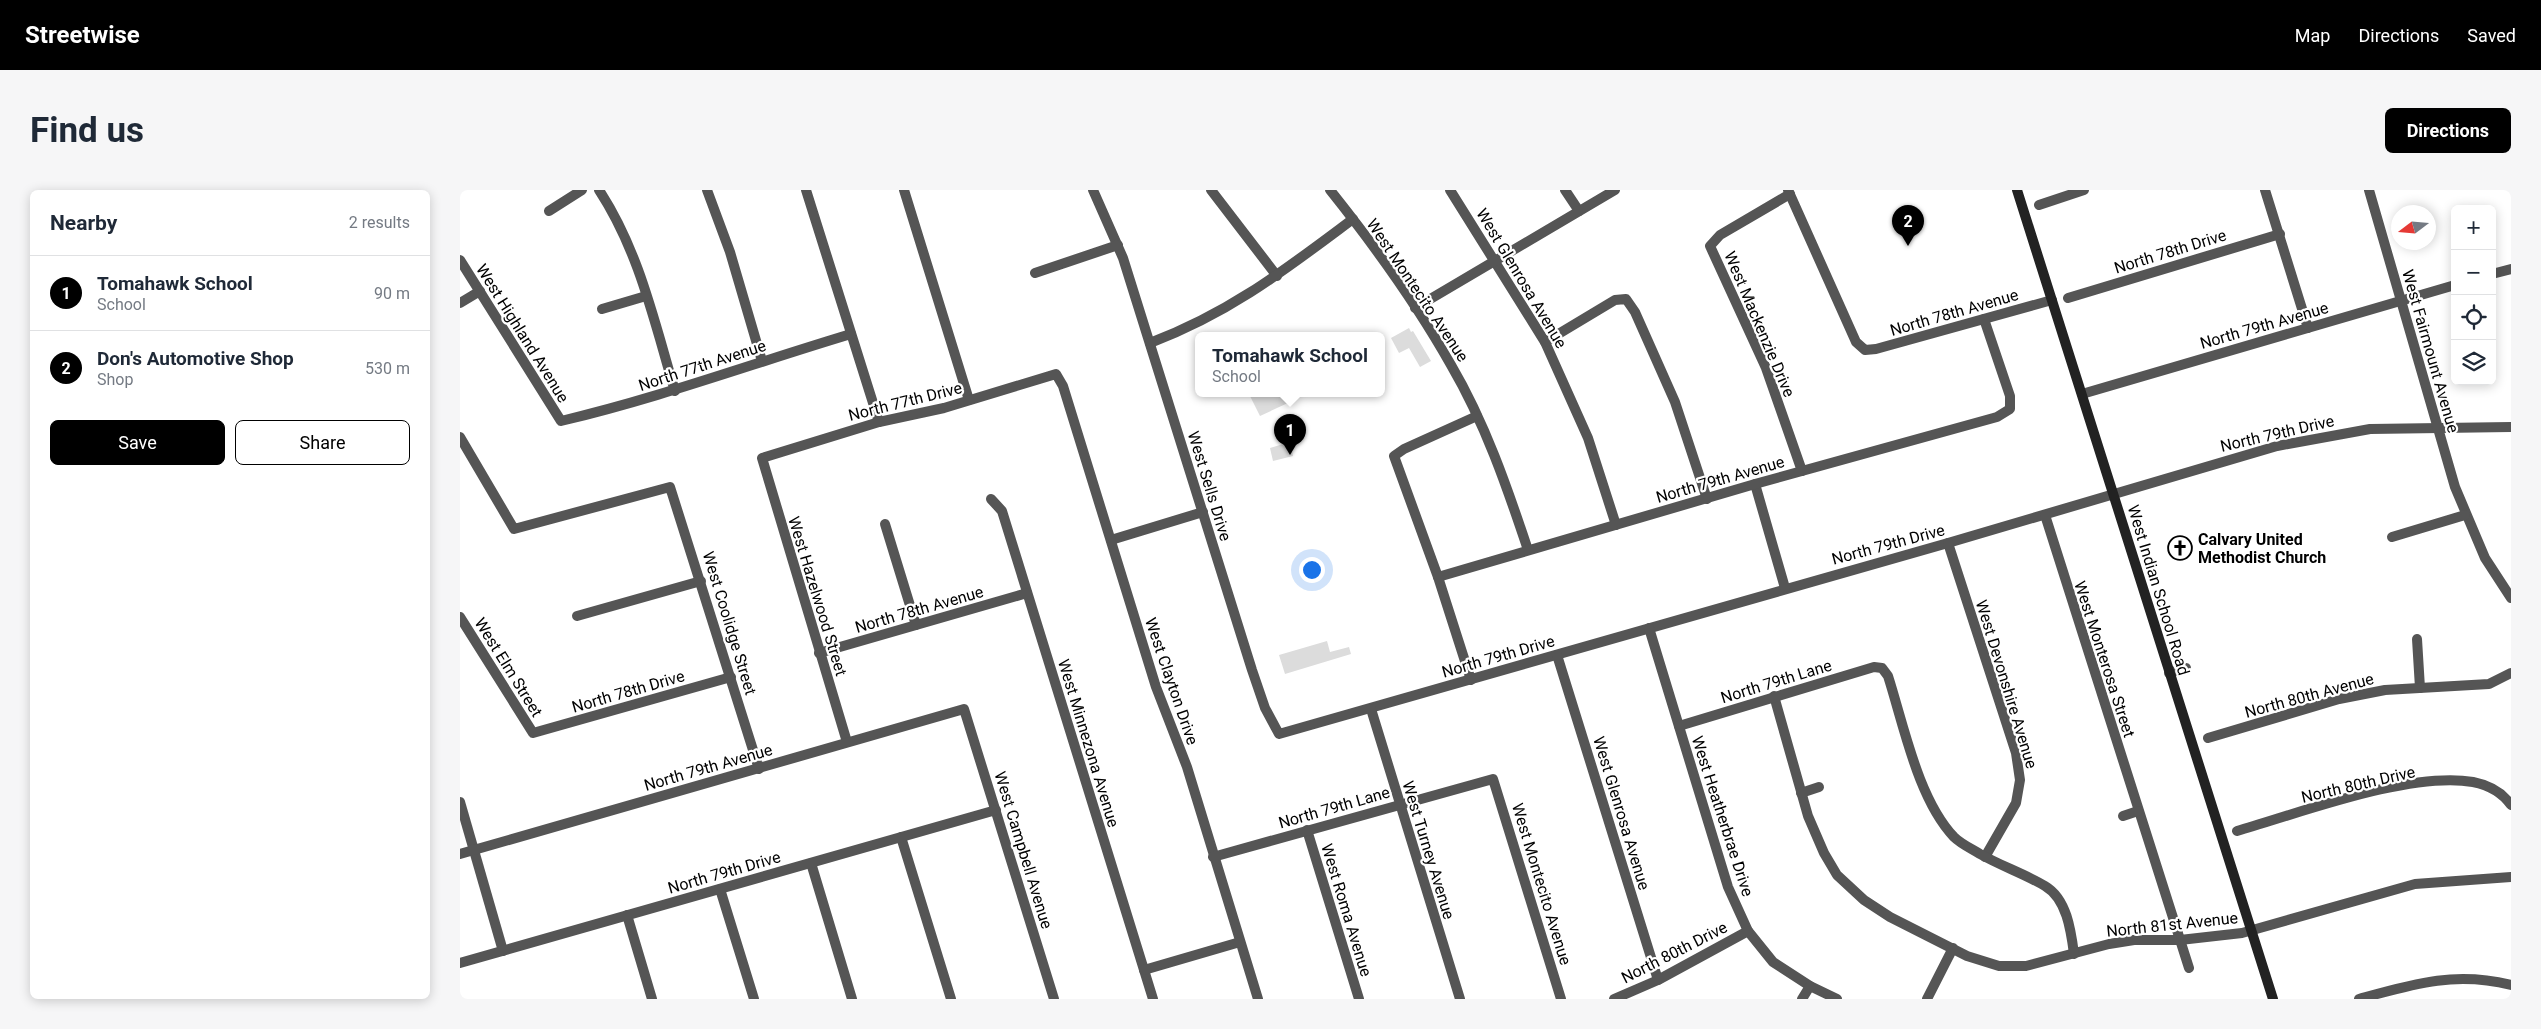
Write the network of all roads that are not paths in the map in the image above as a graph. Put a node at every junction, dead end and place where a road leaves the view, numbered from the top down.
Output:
1 (582, 190) edge
2 (600, 190) edge
3 (707, 190) edge
4 (806, 190) edge
5 (904, 190) edge
6 (1093, 190) edge
7 (1211, 190) edge
8 (1330, 190) edge
9 (1450, 190) edge
10 (1565, 190) edge
11 (1615, 190) edge
12 (2017, 190) edge
13 (2084, 190) edge
14 (2266, 190) edge
15 (2369, 190) edge
16 (1789, 192) edge
17 (2038, 205) dead end
18 (549, 211) dead end
19 (1579, 211) junction
20 (1353, 219) junction
21 (2280, 234) junction
22 (1118, 245) junction
23 (460, 260) edge
24 (1496, 260) junction
25 (2511, 268) edge
26 (1036, 272) dead end
27 (2496, 273) edge
28 (1277, 276) junction
29 (2451, 286) edge
30 (480, 291) junction
31 (646, 296) junction
32 (2068, 298) dead end
33 (2052, 300) junction
34 (2401, 301) junction
35 (460, 303) edge
36 (1415, 308) junction
37 (602, 309) dead end
38 (1984, 319) junction
39 (2308, 328) junction
40 (851, 334) junction
41 (1545, 342) junction
42 (1150, 343) junction
43 (762, 361) junction
44 (1056, 374) joint
45 (675, 390) junction
46 (2082, 394) junction
47 (969, 400) junction
48 (1477, 416) junction
49 (561, 421) joint
50 (879, 422) junction
51 (2437, 427) junction
52 (2511, 427) edge
53 (460, 437) edge
54 (762, 458) joint
55 (1802, 471) junction
56 (1755, 484) junction
57 (2113, 493) junction
58 (991, 499) dead end
59 (1707, 499) junction
60 (1203, 512) junction
61 (2044, 515) junction
62 (2465, 515) junction
63 (885, 524) dead end
64 (1616, 525) junction
65 (2392, 537) dead end
66 (1111, 540) junction
67 (1948, 543) junction
68 (1528, 550) junction
69 (1438, 577) junction
70 (702, 581) junction
71 (1785, 588) junction
72 (1027, 593) junction
73 (2511, 598) edge
74 (460, 616) edge
75 (577, 616) dead end
76 (916, 625) junction
77 (1649, 628) junction
78 (2417, 639) dead end
79 (819, 653) junction
80 (1557, 655) junction
81 (2186, 668) dead end
82 (2169, 673) junction
83 (2511, 673) edge
84 (731, 677) junction
85 (1471, 680) junction
86 (2420, 688) junction
87 (1774, 696) junction
88 (1370, 709) junction
89 (964, 710) joint
90 (1679, 726) junction
91 (533, 733) joint
92 (1279, 734) joint
93 (2208, 738) dead end
94 (847, 742) junction
95 (759, 769) junction
96 (1493, 779) joint
97 (1819, 787) dead end
98 (1800, 792) junction
99 (460, 802) edge
100 (1399, 803) junction
101 (2511, 805) edge
102 (996, 810) junction
103 (2138, 811) junction
104 (2123, 816) dead end
105 (1307, 830) junction
106 (2237, 831) dead end
107 (901, 837) junction
108 (474, 850) junction
109 (460, 854) edge
110 (1213, 857) junction
111 (1985, 857) junction
112 (811, 863) junction
113 (2511, 877) edge
114 (720, 889) junction
115 (626, 915) junction
116 (1748, 931) junction
117 (2252, 931) junction
118 (2180, 940) junction
119 (1240, 942) junction
120 (1952, 948) junction
121 (503, 951) junction
122 (2074, 954) junction
123 (460, 963) edge
124 (2189, 968) dead end
125 (1144, 970) junction
126 (1658, 980) junction
127 (2511, 985) edge
128 (1810, 986) junction
129 (652, 999) edge
130 (754, 999) edge
131 (852, 999) edge
132 (951, 999) edge
133 (1054, 999) edge
134 (1152, 999) edge
135 (1258, 999) edge
136 (1359, 999) edge
137 (1460, 999) edge
138 (1561, 999) edge
139 (1614, 999) edge
140 (1802, 999) edge
141 (1837, 999) edge
142 (1927, 999) edge
143 (2273, 999) edge
144 (2359, 999) edge

1 - 18 street
2 - 31 street
3 - 43 street
4 - 40 street
5 - 47 street
6 - 22 street, West Sells Drive
7 - 28 street
8 - 20 street, West Montecito Avenue
9 - 24 street, West Glenrosa Avenue
10 - 19 street
11 - 19 street
12 - 33 main road, West Indian School Road
13 - 17 street
14 - 21 street
15 - 34 street, West Fairmount Avenue
16 - 38 street, North 78th Avenue
16 - 55 street, West Mackenzie Drive
19 - 24 street
20 - 28 street
20 - 36 street, West Montecito Avenue
21 - 32 street, North 78th Drive
21 - 39 street
22 - 26 street
22 - 42 street, West Sells Drive
23 - 30 street, West Highland Avenue
24 - 36 street
24 - 41 street, West Glenrosa Avenue
25 - 27 street
28 - 42 street
29 - 34 street, North 79th Avenue
30 - 35 street
30 - 49 street, West Highland Avenue
31 - 37 street
31 - 45 street
33 - 38 street, North 78th Avenue
33 - 46 main road, West Indian School Road
34 - 39 street, North 79th Avenue
34 - 51 street, West Fairmount Avenue
36 - 48 street, West Montecito Avenue
38 - 55 street, North 79th Avenue
39 - 46 street, North 79th Avenue
40 - 43 street, North 77th Avenue
40 - 50 street
41 - 59 street
41 - 64 street, West Glenrosa Avenue
42 - 60 street, West Sells Drive
43 - 45 street, North 77th Avenue
44 - 47 street, North 77th Drive
44 - 66 street, West Clayton Drive
45 - 49 street, North 77th Avenue
46 - 57 main road, West Indian School Road
47 - 50 street, North 77th Drive
48 - 68 street, West Montecito Avenue
48 - 69 street
50 - 54 street, North 77th Drive
51 - 52 street, North 79th Drive
51 - 57 street, North 79th Drive
51 - 62 street, West Fairmount Avenue
53 - 70 street, West Coolidge Street
54 - 79 street, West Hazelwood Street
55 - 56 street, North 79th Avenue
56 - 59 street, North 79th Avenue
56 - 71 street
57 - 61 street, North 79th Drive
57 - 82 main road, West Indian School Road
58 - 72 street, West Minnezona Avenue
59 - 64 street, North 79th Avenue
60 - 66 street
60 - 92 street, West Sells Drive
61 - 67 street, North 79th Drive
61 - 103 street, West Monterosa Street
62 - 65 street
62 - 73 street, West Fairmount Avenue
63 - 76 street
64 - 68 street, North 79th Avenue
66 - 110 street, West Clayton Drive
67 - 71 street, North 79th Drive
67 - 111 street, West Devonshire Avenue
68 - 69 street, North 79th Avenue
69 - 85 street
70 - 75 street
70 - 84 street, West Coolidge Street
71 - 77 street, North 79th Drive
72 - 76 street, North 78th Avenue
72 - 125 street, West Minnezona Avenue
74 - 91 street, West Elm Street
76 - 79 street, North 78th Avenue
77 - 80 street, North 79th Drive
77 - 90 street, West Heatherbrae Drive
78 - 86 street
79 - 94 street, West Hazelwood Street
80 - 85 street, North 79th Drive
80 - 126 street, West Glenrosa Avenue
81 - 82 street
82 - 117 main road, West Indian School Road
83 - 86 street, North 80th Avenue
84 - 91 street, North 78th Drive
84 - 95 street, West Coolidge Street
85 - 88 street, North 79th Drive
86 - 93 street, North 80th Avenue
87 - 90 street, North 79th Lane
87 - 98 street, North 81st Avenue
87 - 111 street, North 79th Lane
88 - 92 street, North 79th Drive
88 - 100 street, West Turney Avenue
89 - 94 street, North 79th Avenue
89 - 102 street, West Campbell Avenue
90 - 116 street, West Heatherbrae Drive
94 - 95 street, North 79th Avenue
95 - 108 street, North 79th Avenue
96 - 100 street, North 79th Lane
96 - 138 street, West Montecito Avenue
97 - 98 street
98 - 120 street, North 81st Avenue
99 - 108 street
100 - 105 street, North 79th Lane
100 - 137 street, West Turney Avenue
101 - 106 street, North 80th Drive
102 - 107 street, North 79th Drive
102 - 133 street, West Campbell Avenue
103 - 104 street
103 - 118 street, West Monterosa Street
105 - 110 street, North 79th Lane
105 - 136 street, West Roma Avenue
107 - 112 street, North 79th Drive
107 - 132 street
108 - 109 street, North 79th Avenue
108 - 121 street
110 - 119 street, West Clayton Drive
111 - 122 street
112 - 114 street, North 79th Drive
112 - 131 street
113 - 117 street, North 81st Avenue
114 - 115 street, North 79th Drive
114 - 130 street
115 - 121 street, North 79th Drive
115 - 129 street
116 - 126 street, North 80th Drive
116 - 128 street, West Heatherbrae Drive
117 - 118 street, North 81st Avenue
117 - 143 main road, West Indian School Road
118 - 122 street, North 81st Avenue
118 - 124 street, West Monterosa Street
119 - 125 street
119 - 135 street, West Clayton Drive
120 - 122 street, North 81st Avenue
120 - 142 street
121 - 123 street, North 79th Drive
125 - 134 street, West Minnezona Avenue
126 - 139 street, North 80th Drive
127 - 144 street
128 - 140 street
128 - 141 street, West Heatherbrae Drive

